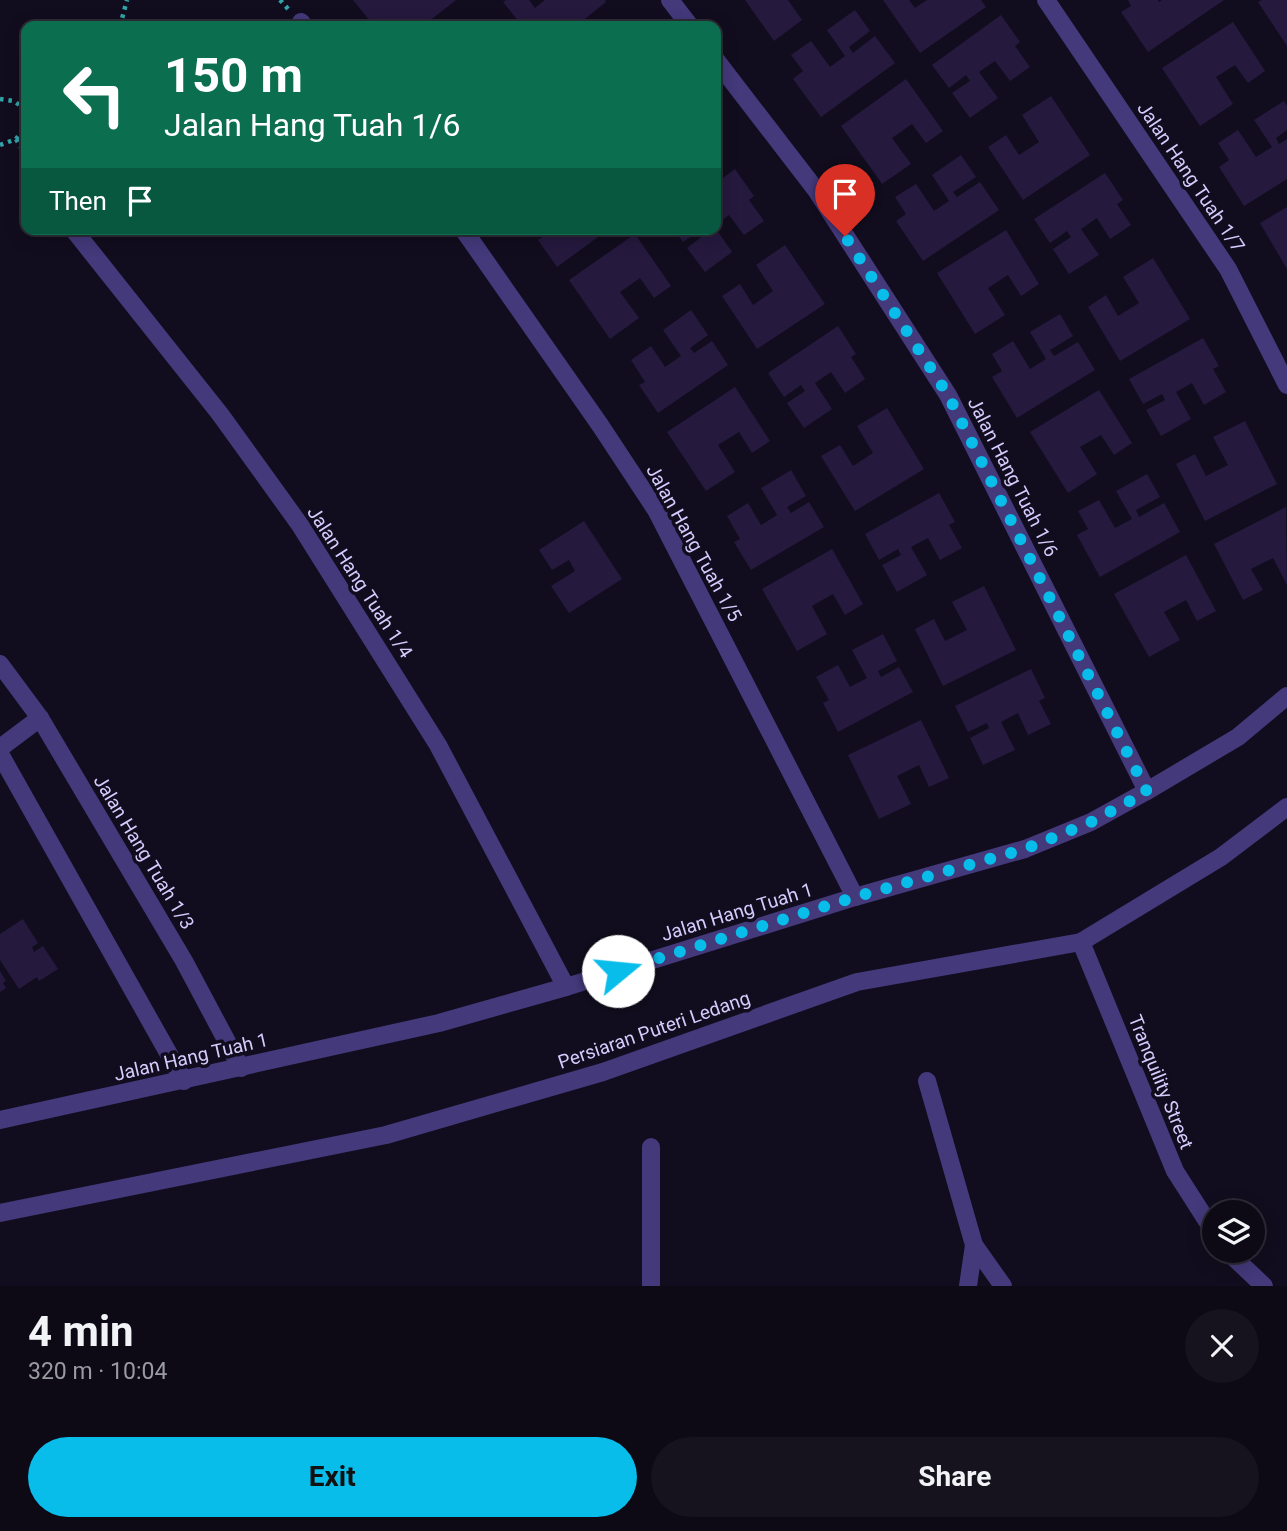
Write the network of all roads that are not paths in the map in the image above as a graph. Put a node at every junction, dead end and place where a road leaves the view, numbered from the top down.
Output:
1 (670, 0) edge
2 (1046, 0) edge
3 (686, 21) edge
4 (721, 66) edge
5 (78, 235) edge
6 (468, 235) edge
7 (1287, 385) edge
8 (0, 664) edge
9 (1287, 696) edge
10 (40, 718) junction
11 (0, 748) edge
12 (0, 754) edge
13 (1147, 792) junction
14 (1287, 807) edge
15 (855, 897) junction
16 (1081, 942) junction
17 (566, 987) junction
18 (242, 1068) junction
19 (184, 1081) junction
20 (927, 1081) dead end
21 (0, 1121) edge
22 (651, 1147) dead end
23 (0, 1213) edge
24 (1202, 1213) edge
25 (974, 1245) junction
26 (1240, 1263) edge
27 (651, 1286) edge
28 (968, 1286) edge
29 (1003, 1286) edge
30 (1264, 1286) edge

1 - 3 street
2 - 7 street, Jalan Hang Tuah 1/7
4 - 13 street, Jalan Hang Tuah 1/6
5 - 17 street, Jalan Hang Tuah 1/4
6 - 15 street, Jalan Hang Tuah 1/5
8 - 10 street, Jalan Hang Tuah 1/3
9 - 13 street, Jalan Hang Tuah 1
10 - 11 street
10 - 18 street, Jalan Hang Tuah 1/3
12 - 19 street
13 - 15 street, Jalan Hang Tuah 1
14 - 16 street, Persiaran Puteri Ledang
15 - 17 street, Jalan Hang Tuah 1
16 - 23 street, Persiaran Puteri Ledang
16 - 24 street, Tranquility Street
17 - 18 street, Jalan Hang Tuah 1
18 - 19 street, Jalan Hang Tuah 1
19 - 21 street, Jalan Hang Tuah 1
20 - 25 street
22 - 27 street
25 - 28 street
25 - 29 street
26 - 30 street

